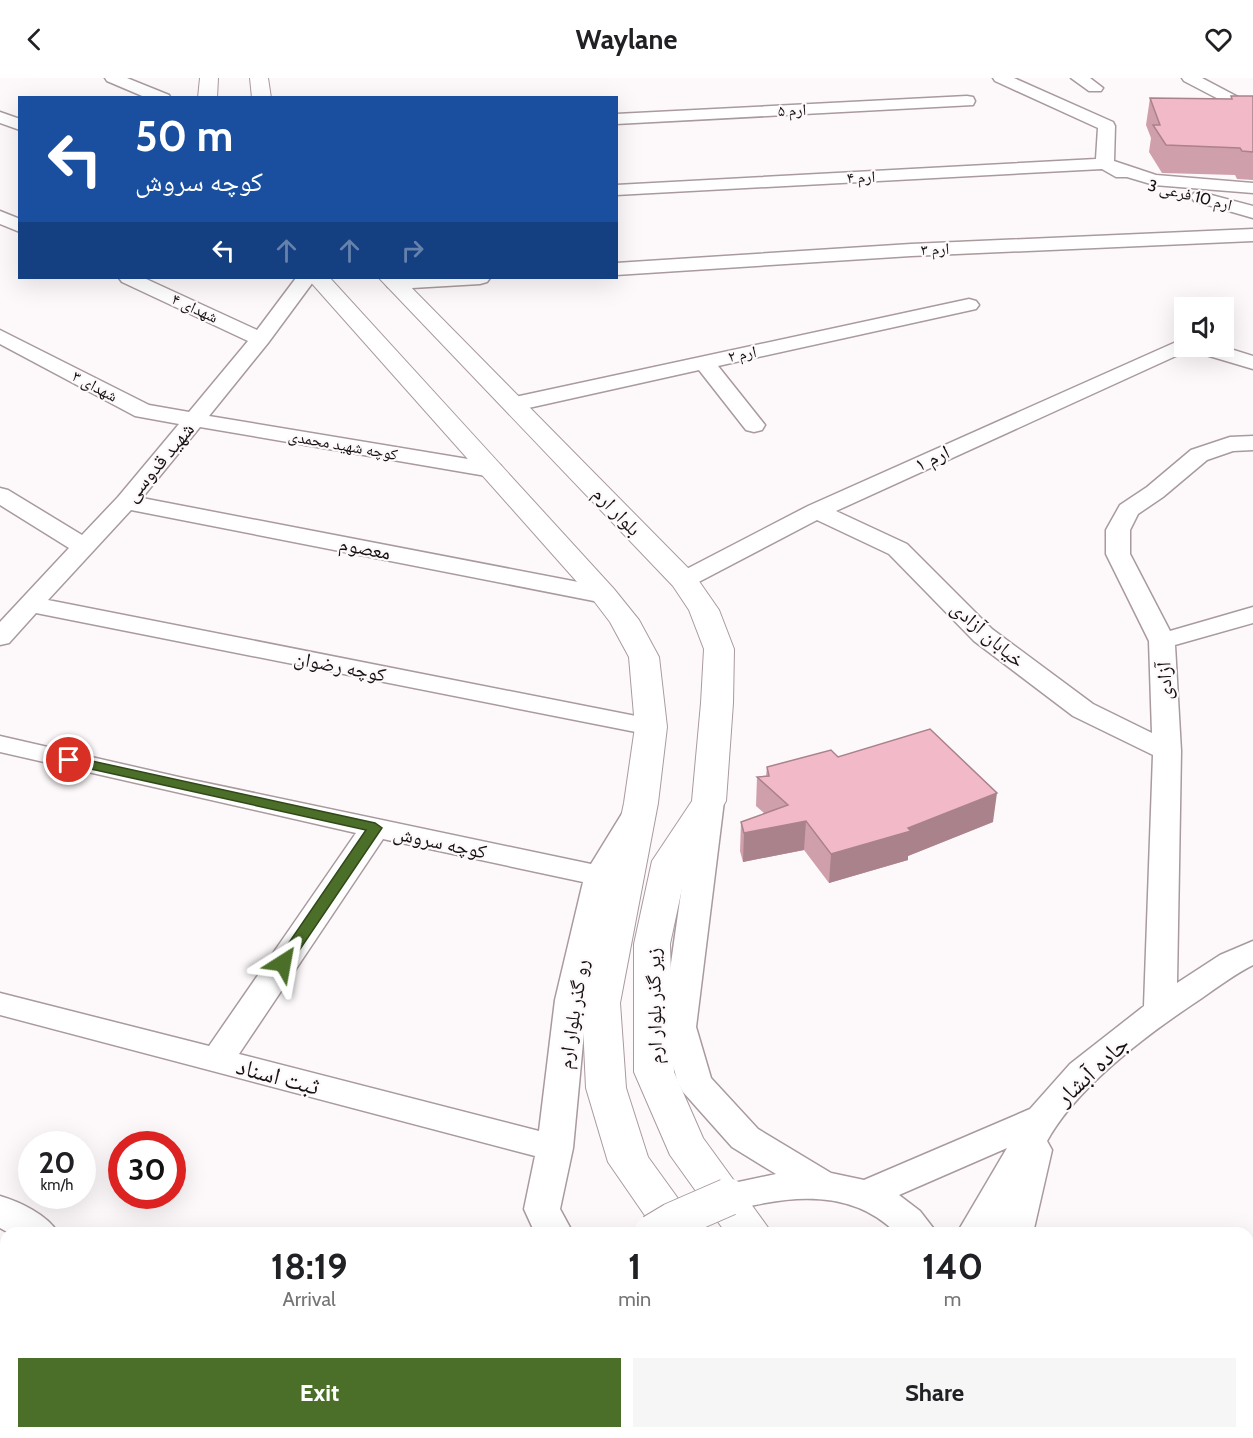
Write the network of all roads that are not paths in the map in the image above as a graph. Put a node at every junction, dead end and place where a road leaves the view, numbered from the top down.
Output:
1 (113, 78) edge
2 (209, 78) edge
3 (259, 78) edge
4 (1001, 78) edge
5 (1079, 78) edge
6 (1190, 78) edge
7 (1095, 88) dead end
8 (158, 96) edge
9 (207, 96) edge
10 (262, 96) edge
11 (967, 101) dead end
12 (1253, 112) edge
13 (0, 117) edge
14 (618, 119) edge
15 (18, 124) edge
16 (1105, 164) junction
17 (1253, 188) edge
18 (618, 190) edge
19 (1253, 212) edge
20 (0, 217) edge
21 (18, 225) edge
22 (1253, 235) edge
23 (618, 269) edge
24 (131, 279) edge
25 (305, 279) edge
26 (319, 279) edge
27 (436, 279) edge
28 (392, 280) edge
29 (969, 305) dead end
30 (0, 336) edge
31 (261, 339) junction
32 (1174, 349) edge
33 (1233, 357) edge
34 (703, 362) junction
35 (1253, 363) edge
36 (515, 404) junction
37 (194, 420) junction
38 (754, 425) dead end
39 (1253, 443) edge
40 (492, 470) junction
41 (0, 495) edge
42 (126, 502) junction
43 (816, 511) junction
44 (85, 547) junction
45 (684, 580) junction
46 (604, 595) junction
47 (28, 604) junction
48 (1253, 615) edge
49 (0, 637) edge
50 (1162, 641) junction
51 (651, 727) junction
52 (0, 744) edge
53 (1167, 752) junction
54 (709, 801) junction
55 (641, 803) junction
56 (375, 828) junction
57 (600, 876) junction
58 (1253, 952) edge
59 (0, 1004) edge
60 (1160, 1010) junction
61 (217, 1061) junction
62 (1042, 1118) junction
63 (555, 1148) junction
64 (820, 1183) junction
65 (867, 1194) junction
66 (0, 1210) edge
67 (543, 1225) edge
68 (29, 1227) edge
69 (663, 1227) edge
70 (677, 1227) edge
71 (746, 1227) edge
72 (912, 1227) edge
73 (979, 1227) edge
74 (1015, 1227) edge

1 - 8 street
2 - 9 main road
3 - 10 main road
4 - 16 street
5 - 7 street
6 - 12 street
11 - 14 street, ارم ۵
13 - 15 street
16 - 17 street
16 - 18 street, ارم ۴
16 - 19 street, ارم 10 فرعی 3
20 - 21 street
22 - 23 street, ارم ۳
24 - 31 street, شهدای ۴
25 - 31 street, شهید قدوسی
26 - 40 main road
27 - 28 street
28 - 36 main road, بلوار ارم
29 - 34 street, ارم ۲
30 - 37 street, شهدای ۳
31 - 37 street, شهید قدوسی
32 - 43 street, ارم ۱
33 - 35 street
34 - 36 street, ارم ۲
34 - 38 street
36 - 45 main road, بلوار ارم
37 - 40 street, کوچه شهید محمدی
37 - 42 street, شهید قدوسی
39 - 50 street, آزادی
40 - 46 main road
41 - 44 street
42 - 44 street, شهید قدوسی
42 - 46 street, معصوم
43 - 45 street, ارم ۱
43 - 53 street, خیابان آزادی
44 - 47 street, شهید قدوسی
45 - 54 main road, بلوار ارم
46 - 51 main road
47 - 49 street, شهید قدوسی
47 - 51 street, کوچه رضوان
48 - 50 street
50 - 53 street, آزادی
51 - 55 main road
52 - 56 street, کوچه سروش
53 - 60 street, آزادی
54 - 64 street
54 - 71 main road, زیر گذر بلوار ارم
55 - 57 street, رو گذر بلوار ارم
55 - 70 main road, زیر گذر بلوار ارم
56 - 57 street, کوچه سروش
56 - 61 street
57 - 63 street, رو گذر بلوار ارم
58 - 60 street, جاده آبشار
59 - 61 street, ثبت اسناد
60 - 62 street, جاده آبشار
61 - 63 street, ثبت اسناد
62 - 65 street
62 - 73 street, جاده آبشار
62 - 74 street
63 - 67 street, رو گذر بلوار ارم
64 - 65 street
64 - 69 street, bridge
65 - 72 street
66 - 68 street

